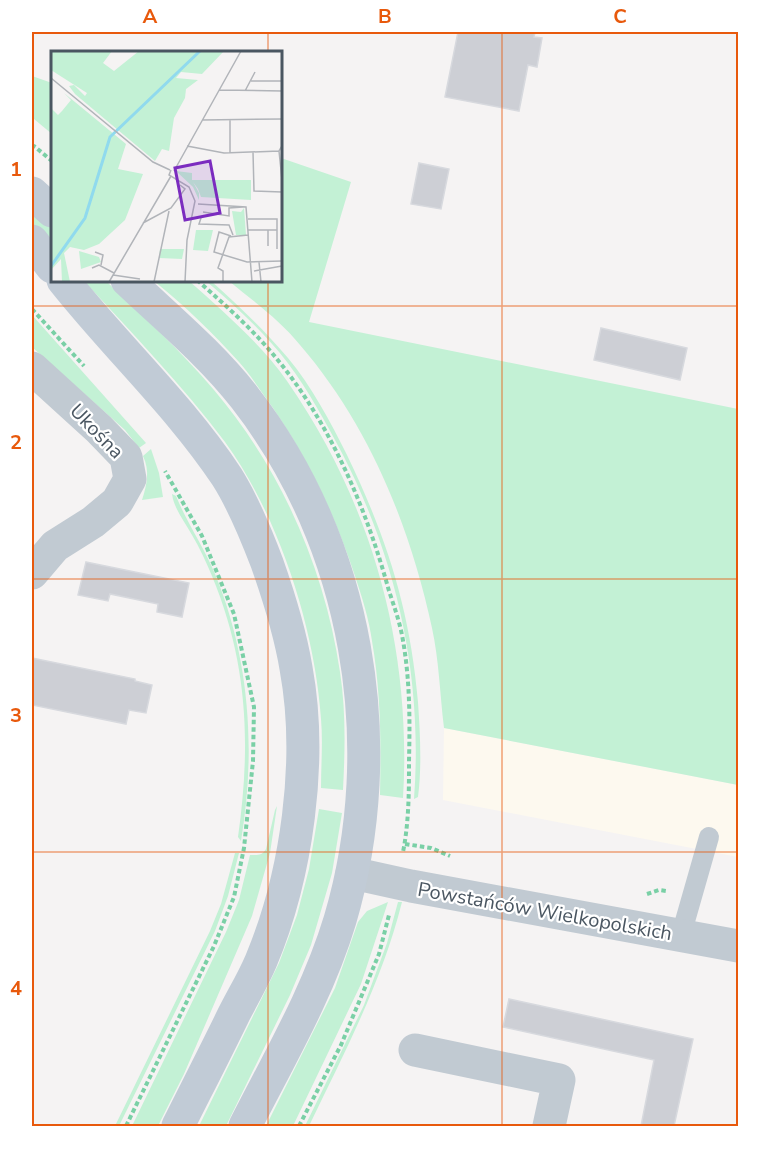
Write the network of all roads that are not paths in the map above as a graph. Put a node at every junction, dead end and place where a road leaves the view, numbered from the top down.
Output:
1 (32, 193) edge
2 (51, 210) edge
3 (32, 241) edge
4 (51, 266) edge
5 (65, 282) edge
6 (129, 282) edge
7 (32, 368) edge
8 (32, 573) edge
9 (709, 837) dead end
10 (352, 873) junction
11 (681, 935) junction
12 (738, 946) edge
13 (415, 1050) dead end
14 (178, 1126) edge
15 (245, 1126) edge
16 (549, 1126) edge

1 - 2 main road
3 - 4 main road
5 - 14 main road
6 - 10 main road
7 - 8 street, Ukośna
9 - 11 lane
10 - 11 street, Powstańców Wielkopolskich
10 - 15 main road
11 - 12 street, Powstańców Wielkopolskich
13 - 16 street

